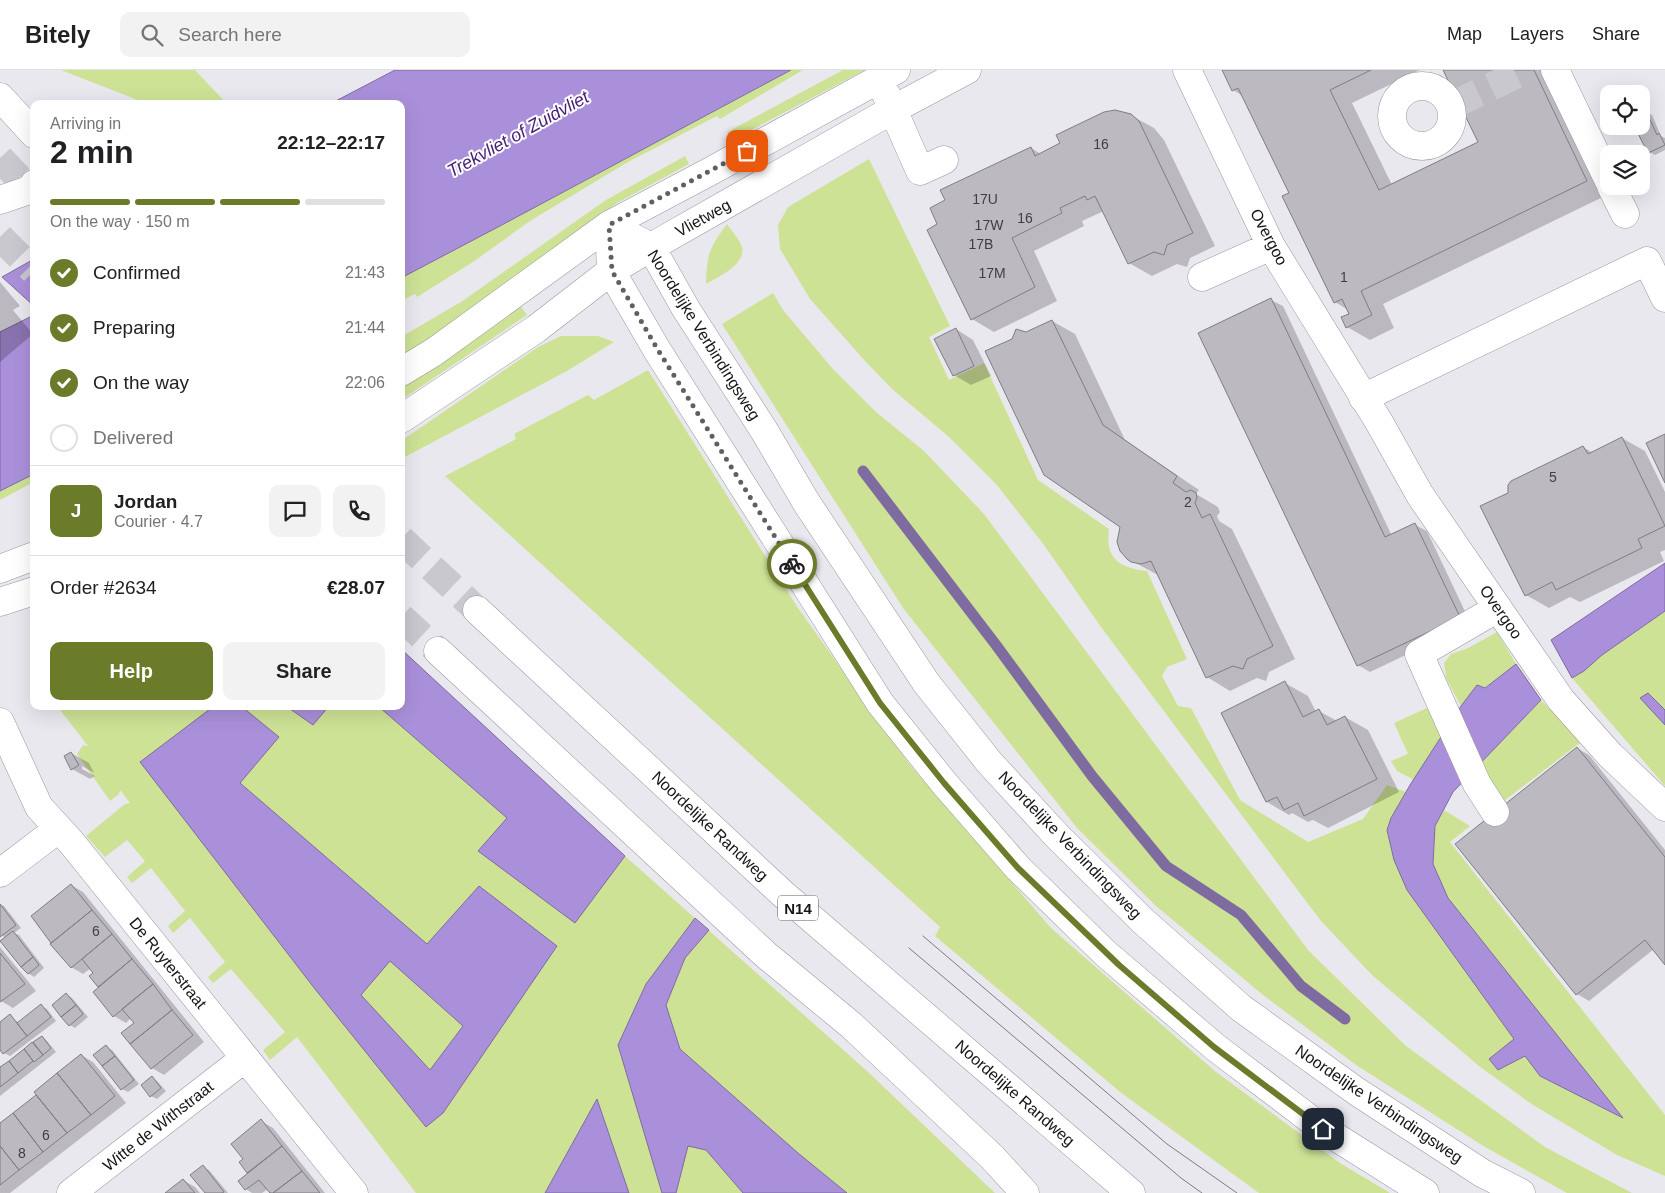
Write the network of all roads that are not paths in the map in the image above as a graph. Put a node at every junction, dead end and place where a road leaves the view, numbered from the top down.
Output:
1 (967, 70) edge
2 (1187, 70) edge
3 (1555, 70) edge
4 (888, 75) edge
5 (0, 97) edge
6 (892, 110) junction
7 (30, 130) edge
8 (944, 160) dead end
9 (1600, 162) edge
10 (30, 190) edge
11 (1615, 195) edge
12 (0, 200) edge
13 (1624, 214) dead end
14 (609, 225) junction
15 (1271, 246) junction
16 (651, 247) junction
17 (612, 271) junction
18 (1202, 277) dead end
19 (1665, 298) edge
20 (405, 370) edge
21 (1363, 398) junction
22 (405, 416) edge
23 (30, 558) edge
24 (0, 569) edge
25 (30, 592) edge
26 (0, 602) edge
27 (1498, 608) junction
28 (477, 610) tunnel mouth
29 (438, 652) tunnel mouth
30 (0, 722) edge
31 (1665, 807) edge
32 (1495, 812) dead end
33 (58, 829) junction
34 (0, 873) edge
35 (245, 1058) junction
36 (71, 1193) edge
37 (354, 1193) edge
38 (1025, 1193) edge
39 (1131, 1193) edge
40 (1425, 1193) edge
41 (1521, 1193) edge

1 - 6 street, Vlietweg
2 - 15 street, Overgoo
3 - 9 street
4 - 6 street
4 - 14 street
5 - 7 street
6 - 8 street
6 - 16 street, Vlietweg
10 - 12 street
11 - 13 street
14 - 16 street, Noordelijke Verbindingsweg
14 - 17 street
14 - 20 street
15 - 18 street
15 - 21 street, Overgoo
16 - 17 street, Vlietweg
16 - 41 street, Noordelijke Verbindingsweg
17 - 22 street, Vlietweg
17 - 40 street
19 - 21 street
21 - 27 street, Overgoo
23 - 24 street
25 - 26 street
27 - 31 street, Overgoo
27 - 32 street
28 - 39 street, Noordelijke Randweg / N14
29 - 38 street
30 - 33 street, De Ruyterstraat
33 - 34 street
33 - 35 street, De Ruyterstraat
35 - 36 street, Witte de Withstraat
35 - 37 street, De Ruyterstraat

